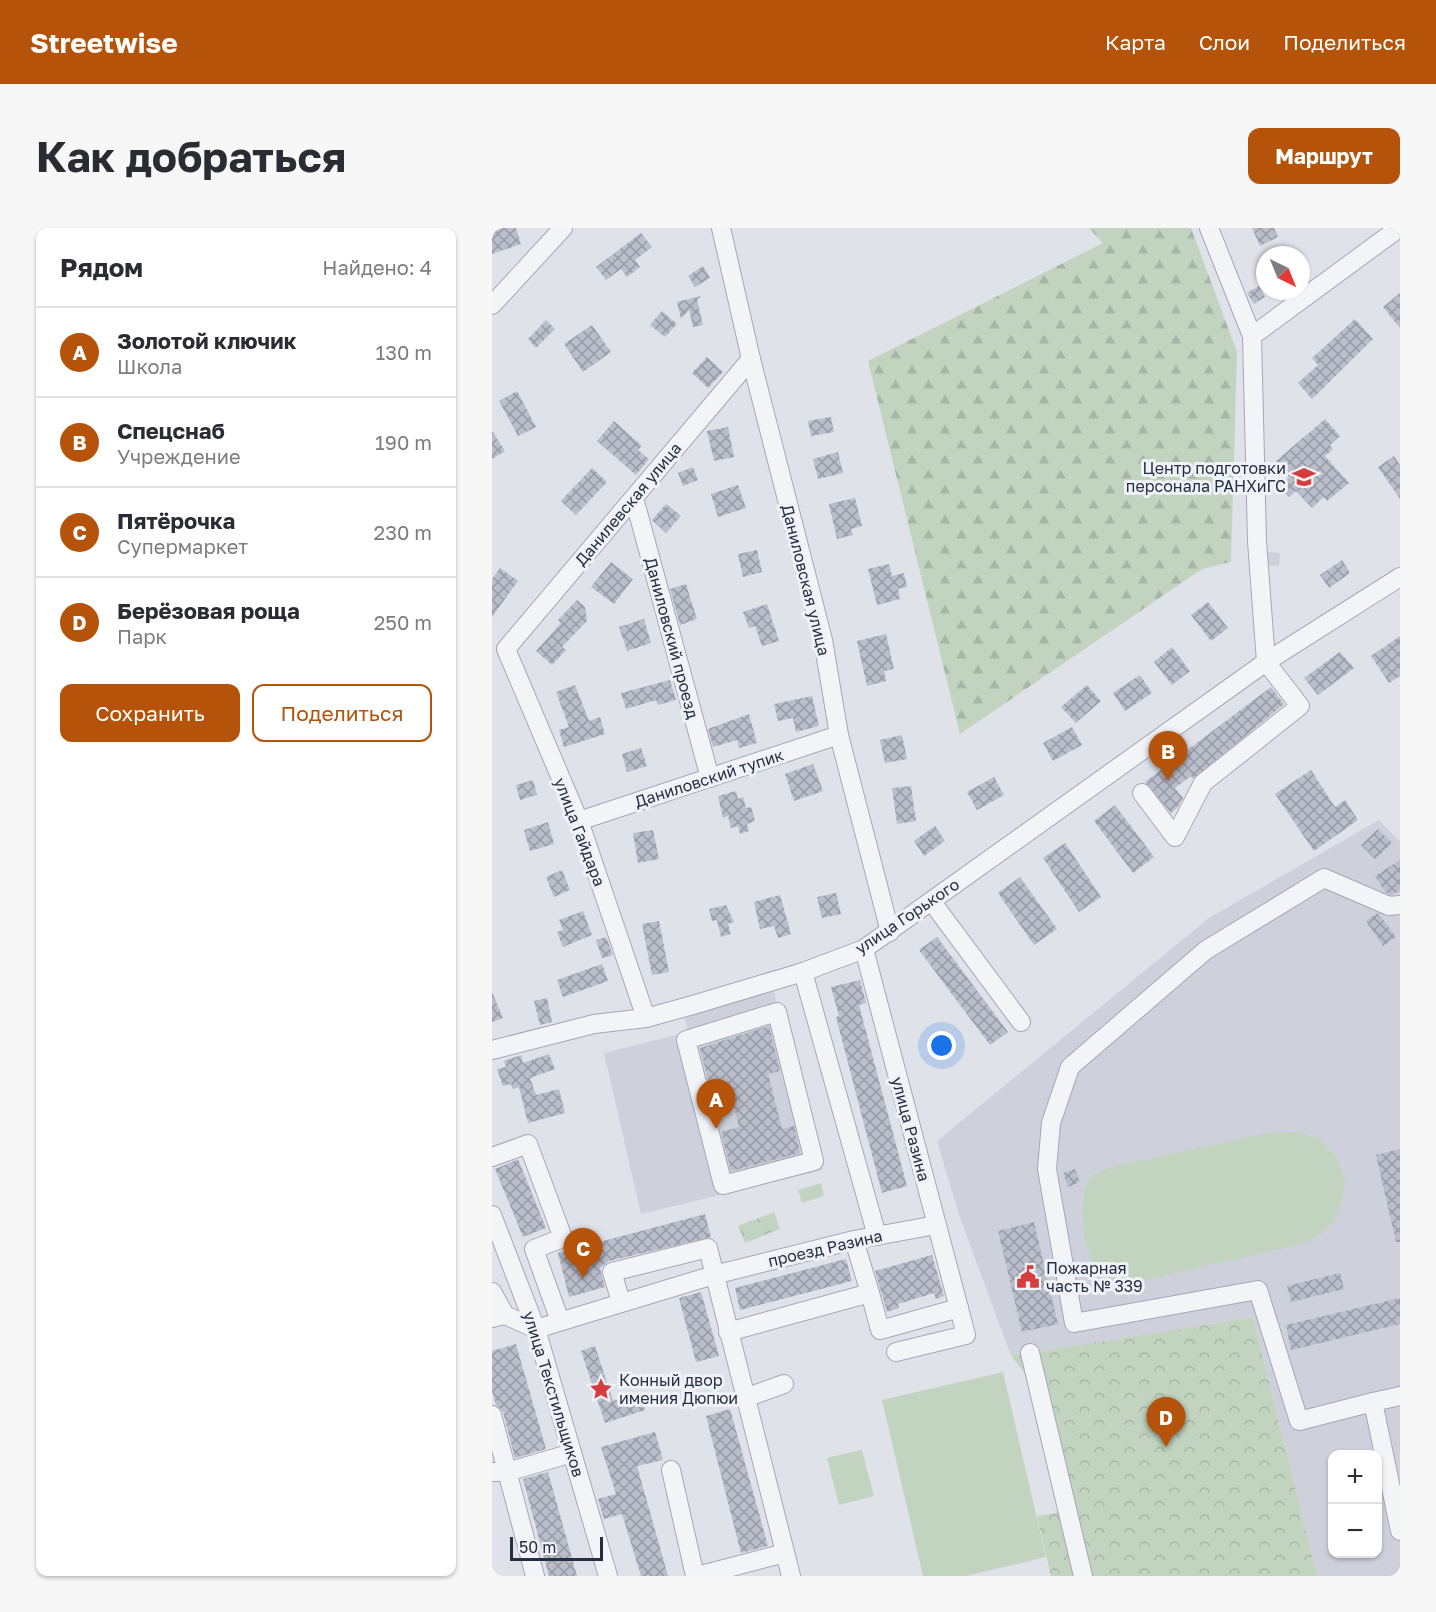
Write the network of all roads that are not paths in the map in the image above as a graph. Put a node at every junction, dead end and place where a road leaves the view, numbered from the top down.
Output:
1 (563, 228) edge
2 (721, 228) edge
3 (1209, 228) edge
4 (1399, 228) edge
5 (492, 305) edge
6 (1252, 336) junction
7 (751, 359) junction
8 (633, 498) junction
9 (1400, 577) edge
10 (506, 649) joint
11 (1266, 662) junction
12 (839, 735) junction
13 (710, 778) junction
14 (1142, 793) dead end
15 (579, 821) junction
16 (932, 902) junction
17 (1400, 905) edge
18 (890, 932) junction
19 (864, 949) junction
20 (803, 972) junction
21 (768, 983) junction
22 (693, 1005) junction
23 (777, 1012) junction
24 (646, 1018) junction
25 (1021, 1022) dead end
26 (700, 1036) junction
27 (492, 1050) edge
28 (492, 1157) edge
29 (492, 1215) edge
30 (936, 1225) junction
31 (877, 1236) junction
32 (854, 1240) junction
33 (714, 1275) junction
34 (492, 1292) edge
35 (870, 1293) junction
36 (621, 1302) junction
37 (959, 1308) junction
38 (499, 1316) edge
39 (560, 1321) junction
40 (536, 1329) junction
41 (728, 1332) junction
42 (896, 1352) dead end
43 (1030, 1353) dead end
44 (784, 1384) dead end
45 (1400, 1396) edge
46 (745, 1398) junction
47 (1373, 1402) junction
48 (492, 1415) edge
49 (572, 1453) junction
50 (671, 1470) dead end
51 (499, 1472) edge
52 (1400, 1531) edge
53 (785, 1553) junction
54 (535, 1576) edge
55 (608, 1576) edge
56 (696, 1576) edge
57 (791, 1576) edge
58 (1083, 1576) edge

1 - 5 street
2 - 7 street, Даниловская улица
3 - 6 street
4 - 6 street
6 - 11 street
7 - 8 street, Данилевская улица
7 - 12 street, Даниловская улица
8 - 10 street, Данилевская улица
8 - 13 street, Даниловский проезд
9 - 11 street, улица Горького
10 - 15 street, улица Гайдара
11 - 14 street
11 - 16 street, улица Горького
12 - 13 street, Даниловский тупик
12 - 18 street, Даниловская улица
13 - 15 street, Даниловский тупик
15 - 24 street, улица Гайдара
16 - 18 street, улица Горького
16 - 25 street
17 - 47 street
18 - 19 street, улица Горького
19 - 20 street, улица Горького
19 - 30 street, улица Разина
20 - 21 street, улица Горького
20 - 31 street
21 - 22 street, улица Горького
21 - 23 street
22 - 24 street, улица Горького
22 - 26 street
23 - 26 street
23 - 26 street
24 - 27 street, улица Горького
28 - 39 street
29 - 40 street, улица Текстильщиков
30 - 31 street, проезд Разина
30 - 37 street, улица Разина
31 - 32 street, проезд Разина
32 - 33 street, проезд Разина
32 - 35 street
33 - 36 street, проезд Разина
33 - 36 street
33 - 41 street
34 - 38 street
35 - 37 street
35 - 41 street
36 - 39 street, проезд Разина
37 - 42 street, улица Разина
38 - 40 street
39 - 40 street, проезд Разина
40 - 49 street, улица Текстильщиков
41 - 46 street
43 - 58 street
44 - 46 street
45 - 47 street
46 - 53 street
47 - 52 street
48 - 51 street
49 - 51 street
49 - 55 street, улица Текстильщиков
50 - 56 street
51 - 54 street
53 - 56 street
53 - 57 street

